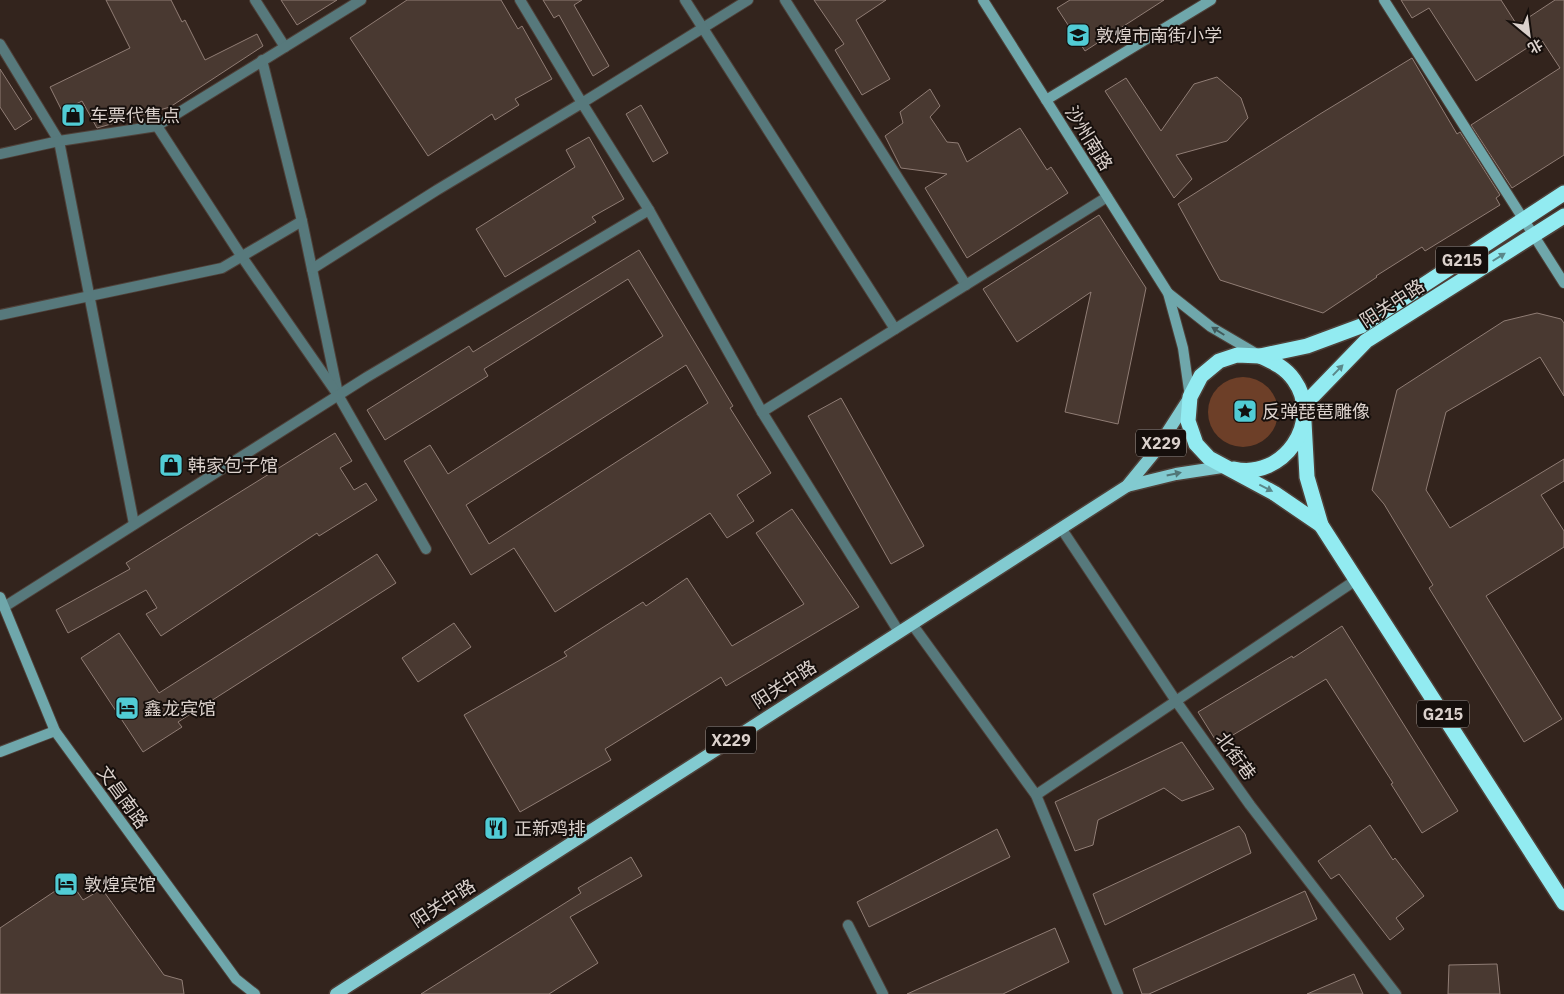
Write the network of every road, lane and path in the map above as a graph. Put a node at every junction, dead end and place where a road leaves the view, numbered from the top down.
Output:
1 (255, 0) edge
2 (361, 0) edge
3 (520, 0) edge
4 (685, 0) edge
5 (748, 0) edge
6 (785, 0) edge
7 (983, 0) edge
8 (1211, 0) edge
9 (1384, 0) edge
10 (702, 28) junction
11 (0, 44) edge
12 (285, 47) junction
13 (262, 60) junction
14 (1046, 100) junction
15 (582, 103) junction
16 (157, 126) junction
17 (59, 141) junction
18 (0, 154) edge
19 (1564, 193) edge
20 (1107, 197) junction
21 (649, 210) junction
22 (1564, 216) edge
23 (1524, 219) junction
24 (302, 221) junction
25 (1534, 235) junction
26 (242, 257) junction
27 (312, 269) junction
28 (1564, 283) edge
29 (966, 285) junction
30 (1168, 293) junction
31 (89, 296) junction
32 (0, 315) edge
33 (895, 329) junction
34 (1260, 356) junction
35 (338, 395) junction
36 (1190, 397) junction
37 (1304, 405) junction
38 (762, 412) junction
39 (1304, 422) junction
40 (1222, 466) junction
41 (1127, 486) junction
42 (134, 524) junction
43 (1321, 525) junction
44 (1061, 528) junction
45 (426, 550) dead end
46 (1356, 580) junction
47 (0, 597) edge
48 (4, 607) junction
49 (912, 624) junction
50 (899, 632) junction
51 (1176, 701) junction
52 (55, 731) junction
53 (0, 752) edge
54 (1036, 795) junction
55 (1564, 903) edge
56 (848, 925) dead end
57 (255, 994) edge
58 (336, 994) edge
59 (883, 994) edge
60 (1118, 994) edge
61 (1396, 994) edge

1 - 12 street
2 - 12 street
3 - 15 street
4 - 10 street
5 - 10 street
6 - 29 street
7 - 14 street, 沙州南路
8 - 14 street
9 - 23 street
10 - 15 street
10 - 33 street
11 - 17 street
12 - 13 street
13 - 16 street
13 - 24 street
14 - 20 street, 沙州南路
15 - 21 street
15 - 27 street
16 - 17 street
16 - 26 street
17 - 18 street
17 - 31 street
19 - 23 highway, 阳关中路 / G215
20 - 29 street
20 - 30 street, 沙州南路
21 - 35 street
21 - 38 street
22 - 25 highway, 阳关中路
23 - 25 street
23 - 34 highway, 阳关中路 / G215
24 - 26 street
24 - 27 street
25 - 28 street
37 -> 25 highway, 阳关中路
26 - 31 street
26 - 35 street
27 - 35 street
29 - 33 street
34 -> 30 street
30 - 36 street
31 - 32 street
31 - 42 street
33 - 38 street
34 - 36 highway, G215
34 - 37 highway
35 - 42 street
35 - 45 street
36 - 40 highway, G215
36 - 41 main road, X229
37 - 39 highway
38 - 50 street
39 - 40 highway
39 - 43 highway
41 -> 40 main road, X229
40 -> 43 highway, G215
41 - 44 main road, 阳关中路 / X229
42 - 48 street
43 - 46 highway, G215
44 - 49 main road, 阳关中路 / X229
44 - 51 street, 北街巷
46 - 51 street
46 - 55 highway, G215
47 - 48 street, 文昌南路
48 - 52 street, 文昌南路
49 - 50 main road, 阳关中路 / X229
49 - 54 street
50 - 58 main road, 阳关中路 / X229
51 - 54 street
51 - 61 street, 北街巷
52 - 53 street
52 - 57 street, 文昌南路
54 - 60 street
56 - 59 street

